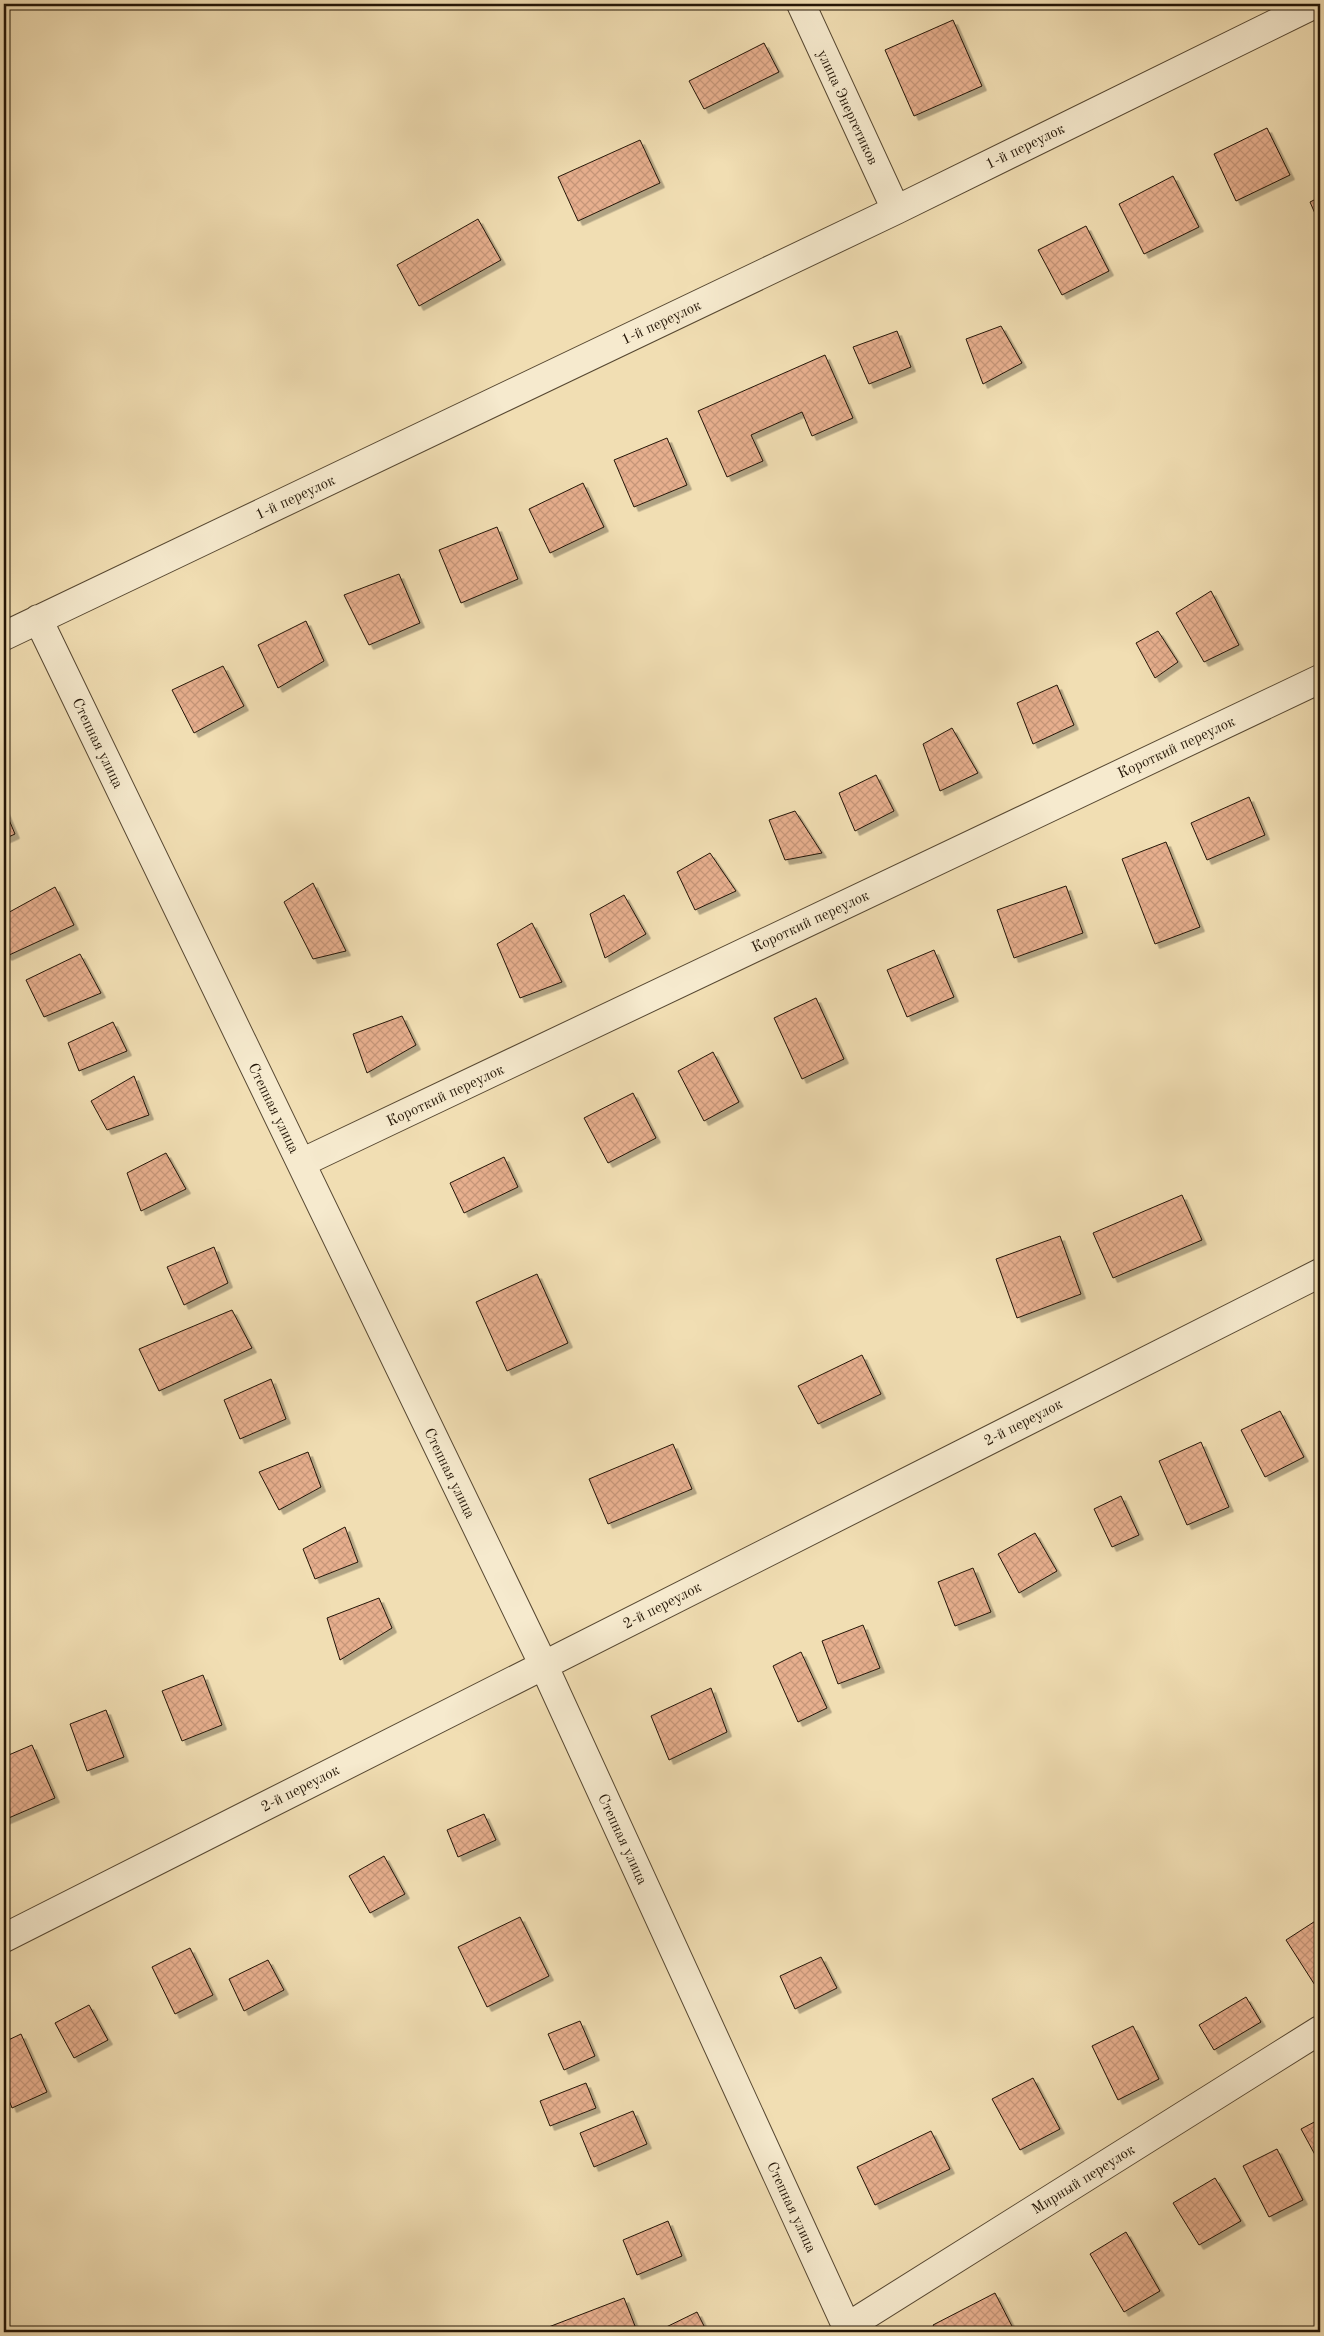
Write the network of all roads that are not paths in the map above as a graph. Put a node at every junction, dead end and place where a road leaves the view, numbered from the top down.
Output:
1 (801, 4) edge
2 (1302, 6) edge
3 (896, 210) junction
4 (38, 619) junction
5 (4, 636) edge
6 (1320, 679) edge
7 (301, 1163) junction
8 (1320, 1273) edge
9 (543, 1664) junction
10 (4, 1938) edge
11 (1320, 2030) edge
12 (848, 2330) edge

1 - 3 street, улица Энергетиков
2 - 3 street, 1-й переулок
3 - 4 street, 1-й переулок
4 - 5 street, 1-й переулок
4 - 7 street, Степная улица
6 - 7 street, Короткий переулок
7 - 9 street, Степная улица
8 - 9 street, 2-й переулок
9 - 10 street, 2-й переулок
9 - 12 street, Степная улица
11 - 12 street, Мирный переулок

